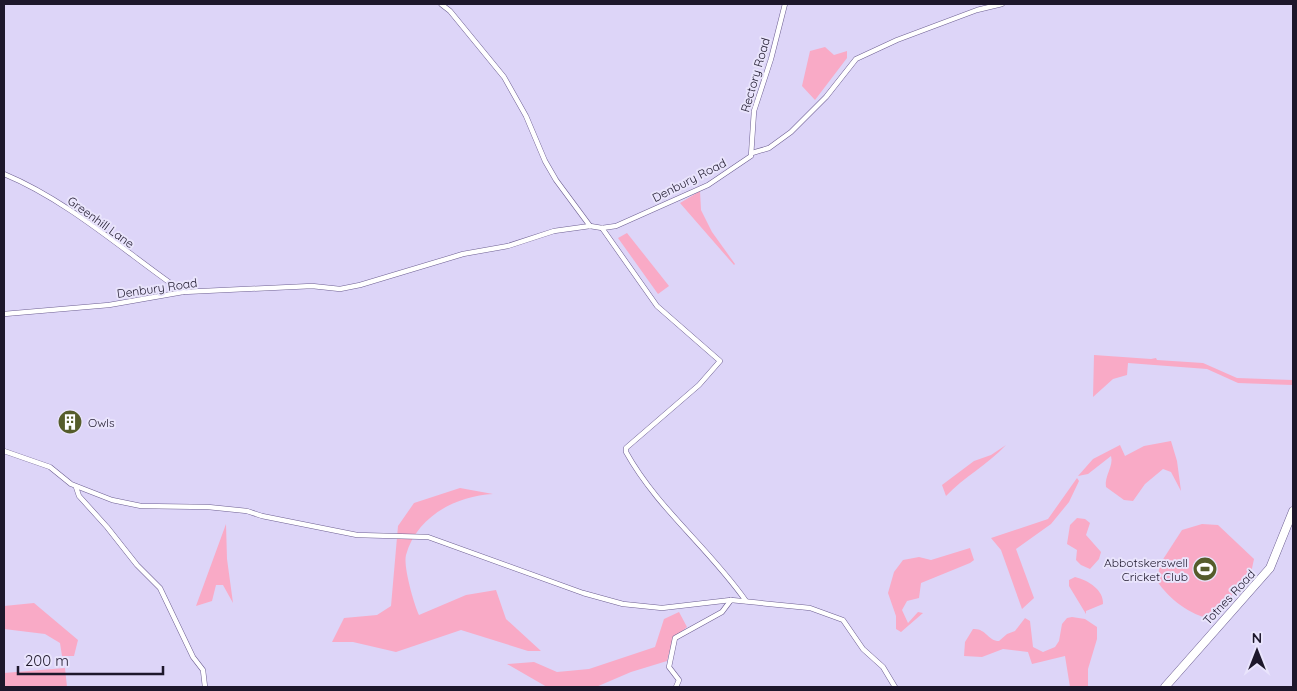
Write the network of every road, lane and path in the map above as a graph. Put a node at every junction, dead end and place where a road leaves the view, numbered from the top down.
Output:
1 (441, 4) edge
2 (785, 4) edge
3 (1002, 4) edge
4 (752, 153) junction
5 (4, 174) edge
6 (590, 226) junction
7 (602, 228) junction
8 (184, 292) junction
9 (4, 314) edge
10 (4, 451) edge
11 (76, 487) junction
12 (1293, 511) edge
13 (731, 600) junction
14 (746, 601) junction
15 (205, 687) edge
16 (676, 687) edge
17 (895, 687) edge
18 (1165, 687) edge

1 - 6 street
2 - 4 street, Rectory Road
3 - 4 street, Denbury Road
4 - 7 street, Denbury Road
5 - 8 street, Greenhill Lane
6 - 7 street, Denbury Road
6 - 8 street, Denbury Road
7 - 14 street
8 - 9 street, Denbury Road
10 - 11 street
11 - 13 street
11 - 15 street
12 - 18 main road, Totnes Road
13 - 14 street
13 - 16 street
14 - 17 street

